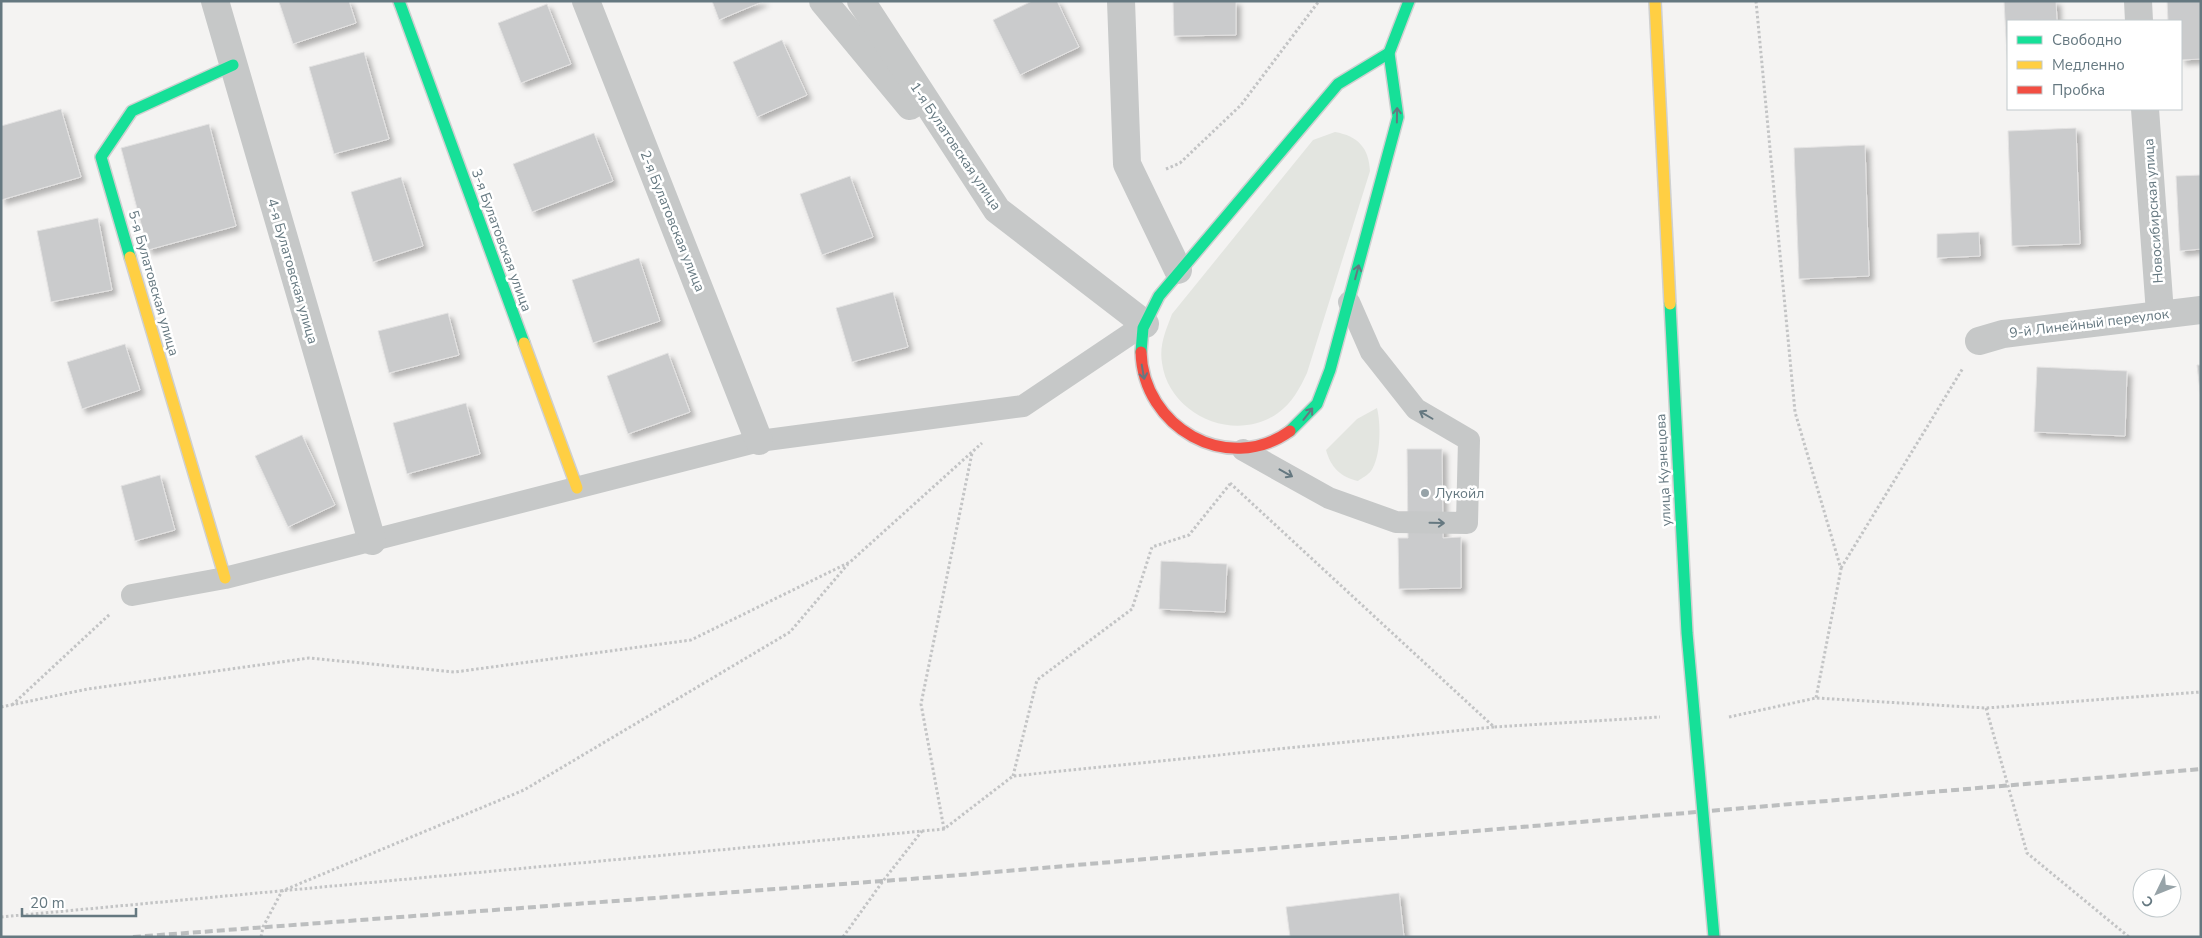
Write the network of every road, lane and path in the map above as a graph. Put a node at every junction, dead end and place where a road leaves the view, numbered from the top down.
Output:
1 (215, 1) edge
2 (400, 1) edge
3 (586, 1) edge
4 (823, 1) edge
5 (861, 1) edge
6 (1121, 1) edge
7 (1319, 1) edge
8 (1409, 1) edge
9 (1655, 1) edge
10 (1756, 1) edge
11 (2138, 1) edge
12 (2139, 20) edge
13 (1389, 53) junction
14 (233, 65) junction
15 (2145, 110) edge
16 (1135, 182) junction
17 (997, 210) junction
18 (1178, 270) junction
19 (1348, 302) junction
20 (2201, 310) edge
21 (2160, 313) junction
22 (1145, 324) junction
23 (1979, 342) joint
24 (1023, 406) junction
25 (759, 441) junction
26 (1212, 447) junction
27 (1243, 450) junction
28 (972, 452) junction
29 (1230, 484) junction
30 (577, 488) junction
31 (372, 541) junction
32 (850, 562) junction
33 (1841, 569) junction
34 (225, 578) junction
35 (132, 595) joint
36 (2201, 692) edge
37 (1816, 698) junction
38 (11, 705) junction
39 (1, 707) edge
40 (1986, 708) junction
41 (1664, 716) dead end
42 (1721, 716) dead end
43 (1494, 727) junction
44 (1013, 776) junction
45 (944, 829) junction
46 (922, 832) junction
47 (282, 891) junction
48 (1, 917) edge
49 (261, 937) edge
50 (843, 937) edge
51 (1714, 937) edge
52 (2129, 937) edge

1 - 14 street, 4-я Булатовская улица
2 - 30 street, 3-я Булатовская улица
3 - 25 street, 2-я Булатовская улица
4 - 17 street
5 - 17 street, 1-я Булатовская улица
6 - 16 street
7 - 16 path
8 - 13 street
9 - 51 street, улица Кузнецова, bridge
10 - 33 path
11 - 12 street
13 - 18 street
19 -> 13 street
14 - 31 street, 4-я Булатовская улица
14 - 34 street, 5-я Булатовская улица
15 - 21 street, Новосибирская улица
16 - 18 street
17 - 22 street, 1-я Булатовская улица
18 - 22 street
27 -> 19 street
27 -> 19 lane
20 - 21 street, 9-й Линейный переулок
21 - 23 street, 9-й Линейный переулок
22 - 24 lane
22 -> 26 street
23 - 33 path
24 - 25 lane
24 - 28 path
25 - 30 lane
26 - 27 street
26 - 29 path
28 - 32 path
28 - 45 path
29 - 43 path
29 - 44 path
30 - 31 lane
31 - 34 lane
32 - 38 path
32 - 47 path
33 - 37 path
34 - 35 lane
35 - 38 path
36 - 40 path
37 - 40 path
37 - 42 path
38 - 39 path
40 - 52 path
41 - 43 path
43 - 44 path
44 - 45 path
45 - 46 path
46 - 47 path
46 - 50 path
47 - 48 path
47 - 49 path

